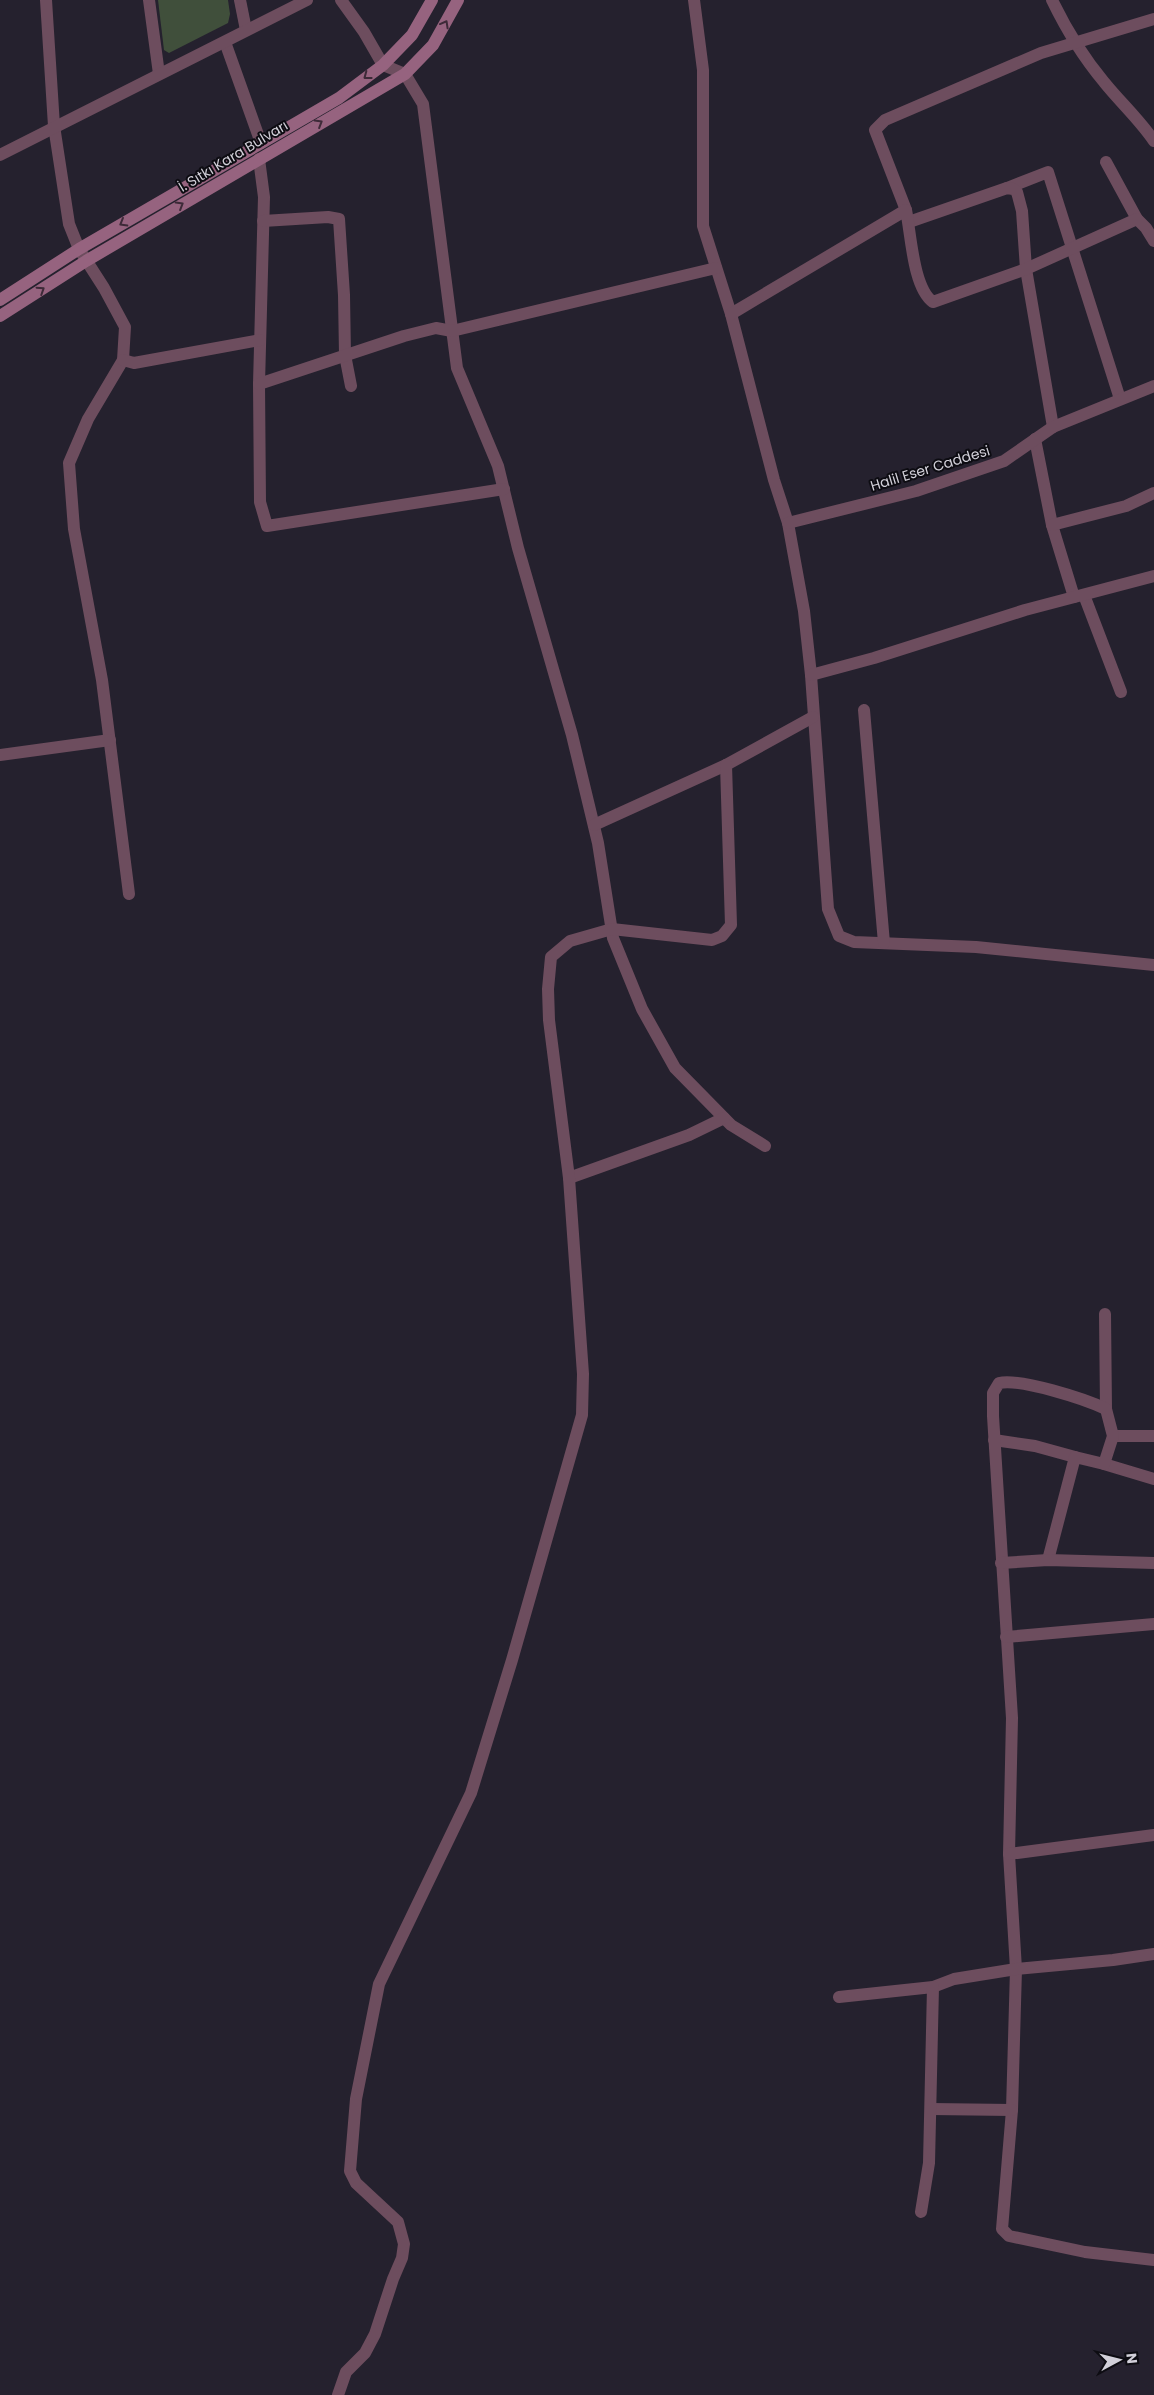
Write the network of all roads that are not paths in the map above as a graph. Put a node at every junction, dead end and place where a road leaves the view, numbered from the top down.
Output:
1 (46, 0) edge
2 (149, 0) edge
3 (240, 0) edge
4 (307, 0) edge
5 (341, 0) edge
6 (432, 0) edge
7 (458, 0) edge
8 (694, 0) edge
9 (1052, 0) edge
10 (1154, 19) edge
11 (246, 30) junction
12 (225, 42) junction
13 (1075, 42) junction
14 (383, 65) junction
15 (159, 74) junction
16 (405, 74) junction
17 (54, 126) junction
18 (1154, 141) edge
19 (261, 143) junction
20 (0, 155) edge
21 (259, 158) junction
22 (1106, 162) dead end
23 (1007, 188) junction
24 (908, 216) junction
25 (1137, 219) junction
26 (264, 220) junction
27 (1154, 241) edge
28 (79, 249) junction
29 (1072, 250) junction
30 (86, 261) junction
31 (716, 268) junction
32 (1026, 269) junction
33 (0, 300) edge
34 (731, 314) junction
35 (0, 316) edge
36 (452, 331) junction
37 (260, 340) junction
38 (345, 355) junction
39 (124, 360) junction
40 (259, 384) junction
41 (350, 386) dead end
42 (1153, 389) edge
43 (1120, 399) junction
44 (1052, 427) junction
45 (1035, 439) junction
46 (504, 489) junction
47 (1154, 493) edge
48 (788, 523) junction
49 (1052, 525) junction
50 (1154, 576) edge
51 (1079, 596) junction
52 (811, 675) junction
53 (1121, 692) dead end
54 (864, 710) dead end
55 (813, 717) junction
56 (110, 740) junction
57 (0, 755) edge
58 (726, 765) junction
59 (594, 825) junction
60 (130, 894) dead end
61 (612, 929) junction
62 (884, 943) junction
63 (1154, 965) edge
64 (724, 1118) junction
65 (765, 1146) dead end
66 (569, 1178) junction
67 (1105, 1314) dead end
68 (1106, 1409) junction
69 (1113, 1436) junction
70 (1154, 1436) edge
71 (994, 1440) junction
72 (1075, 1457) junction
73 (1104, 1464) junction
74 (1154, 1479) edge
75 (1048, 1560) junction
76 (1001, 1563) junction
77 (1154, 1563) edge
78 (1154, 1624) edge
79 (1006, 1637) junction
80 (1154, 1835) edge
81 (1009, 1854) junction
82 (1154, 1954) edge
83 (1016, 1969) junction
84 (933, 1987) junction
85 (839, 1997) dead end
86 (930, 2109) junction
87 (1012, 2110) junction
88 (921, 2212) dead end
89 (1154, 2260) edge
90 (338, 2395) edge

1 - 17 street
2 - 15 street
3 - 11 street
4 - 11 street
5 - 14 street
6 - 14 main road, İ. Sıtkı Kara Bulvarı
16 -> 7 main road, İ. Sıtkı Kara Bulvarı
8 - 31 street
9 - 13 street
10 - 13 street
11 - 12 street
12 - 15 street
12 - 19 street
13 - 18 street
13 - 24 street
14 - 16 street
14 -> 19 main road, İ. Sıtkı Kara Bulvarı
15 - 17 street
21 -> 16 main road, İ. Sıtkı Kara Bulvarı
16 - 36 street
17 - 20 street
17 - 28 street
19 -> 28 main road, İ. Sıtkı Kara Bulvarı
21 - 26 street
30 -> 21 main road, İ. Sıtkı Kara Bulvarı
22 - 25 street
23 - 24 street
23 - 29 street
23 - 32 street
24 - 32 street
24 - 34 street
25 - 27 street
25 - 29 street
26 - 37 street
26 - 38 street
28 - 30 street
28 - 33 main road, İ. Sıtkı Kara Bulvarı
29 - 32 street
29 - 43 street
35 -> 30 main road, İ. Sıtkı Kara Bulvarı
30 - 39 street
31 - 34 street
31 - 36 street
32 - 44 street
34 - 48 street
36 - 38 street
36 - 46 street
37 - 39 street
37 - 40 street
38 - 40 street
38 - 41 street
39 - 56 street
40 - 46 street
42 - 43 street, Halil Eser Caddesi
43 - 44 street, Halil Eser Caddesi
44 - 45 street, Halil Eser Caddesi
45 - 48 street, Halil Eser Caddesi
45 - 49 street
46 - 59 street
47 - 49 street
48 - 52 street
49 - 51 street
50 - 51 street
51 - 52 street
51 - 53 street
52 - 55 street
54 - 62 street
55 - 58 street
55 - 62 street
56 - 57 street
56 - 60 street
58 - 59 street
58 - 61 street
59 - 61 street
61 - 64 street
61 - 66 street
62 - 63 street
64 - 65 street
64 - 66 street
66 - 90 street
67 - 68 street
68 - 69 street
68 - 71 street
69 - 70 street
69 - 73 street
71 - 72 street
71 - 76 street
72 - 73 street
72 - 75 street
73 - 74 street
75 - 76 street
75 - 77 street
76 - 79 street
78 - 79 street
79 - 81 street
80 - 81 street
81 - 83 street
82 - 83 street
83 - 84 street
83 - 87 street
84 - 85 street
84 - 86 street
86 - 87 street
86 - 88 street
87 - 89 street

